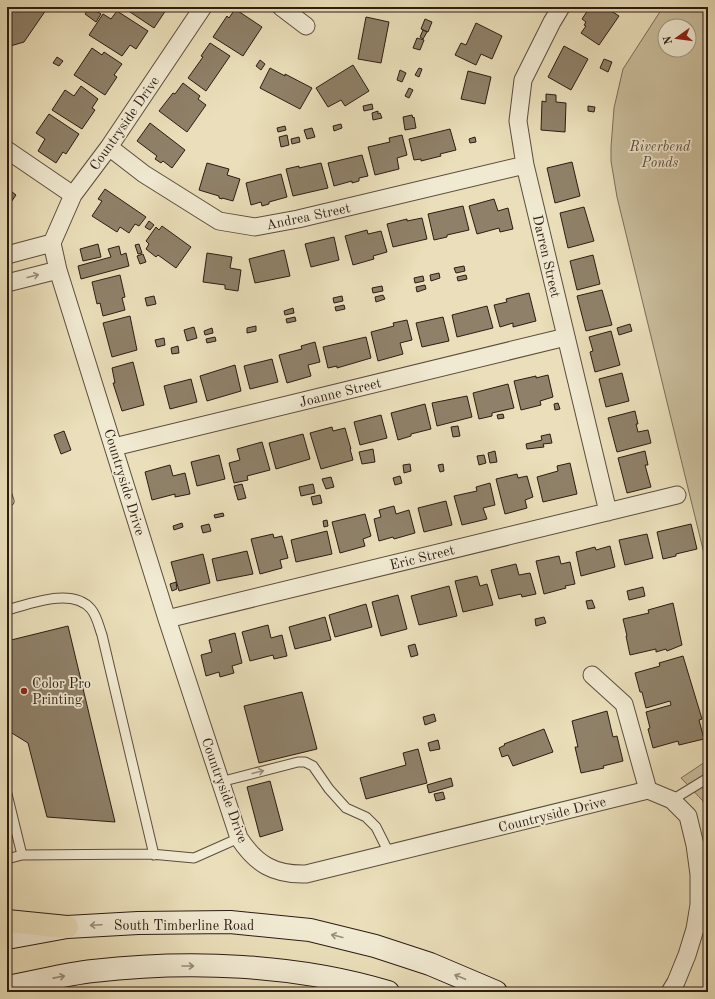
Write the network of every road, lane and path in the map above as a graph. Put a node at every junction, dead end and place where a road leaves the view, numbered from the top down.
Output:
1 (203, 7) edge
2 (281, 7) edge
3 (562, 7) edge
4 (306, 26) dead end
5 (109, 147) junction
6 (7, 150) edge
7 (525, 165) junction
8 (73, 195) junction
9 (52, 243) junction
10 (7, 255) edge
11 (58, 270) junction
12 (7, 283) edge
13 (566, 337) junction
14 (114, 447) junction
15 (7, 495) edge
16 (677, 495) dead end
17 (7, 502) edge
18 (608, 512) junction
19 (7, 610) edge
20 (167, 619) junction
21 (592, 675) dead end
22 (708, 778) edge
23 (220, 782) junction
24 (648, 790) junction
25 (7, 797) edge
26 (672, 800) junction
27 (239, 838) junction
28 (389, 854) junction
29 (154, 855) junction
30 (22, 856) junction
31 (7, 859) edge
32 (7, 921) edge
33 (67, 927) junction
34 (7, 938) edge
35 (7, 987) edge
36 (388, 992) edge
37 (496, 992) edge
38 (670, 992) edge

1 - 5 street, Countryside Drive
2 - 4 street
3 - 7 street, Darren Street
5 - 7 street, Andrea Street
5 - 8 street, Countryside Drive
6 - 8 street
7 - 13 street, Darren Street
8 - 9 street, Countryside Drive
9 - 10 street
9 - 11 street, Countryside Drive
12 -> 11 street
11 - 14 street, Countryside Drive
13 - 14 street, Joanne Street
13 - 18 street, Darren Street
14 - 20 street, Countryside Drive
15 - 17 lane
16 - 18 street, Eric Street
18 - 20 street, Eric Street
19 - 29 lane
20 - 23 street, Countryside Drive
21 - 24 street
22 - 26 lane
23 - 27 street, Countryside Drive
23 -> 28 lane
24 - 26 street
24 - 28 street, Countryside Drive
25 - 30 lane
26 - 38 street
27 - 28 street, Countryside Drive
27 - 29 lane
29 - 30 lane
30 - 31 lane
32 - 33 highway
33 - 34 main road, South Timberline Road
37 -> 33 main road, South Timberline Road
35 -> 36 main road

